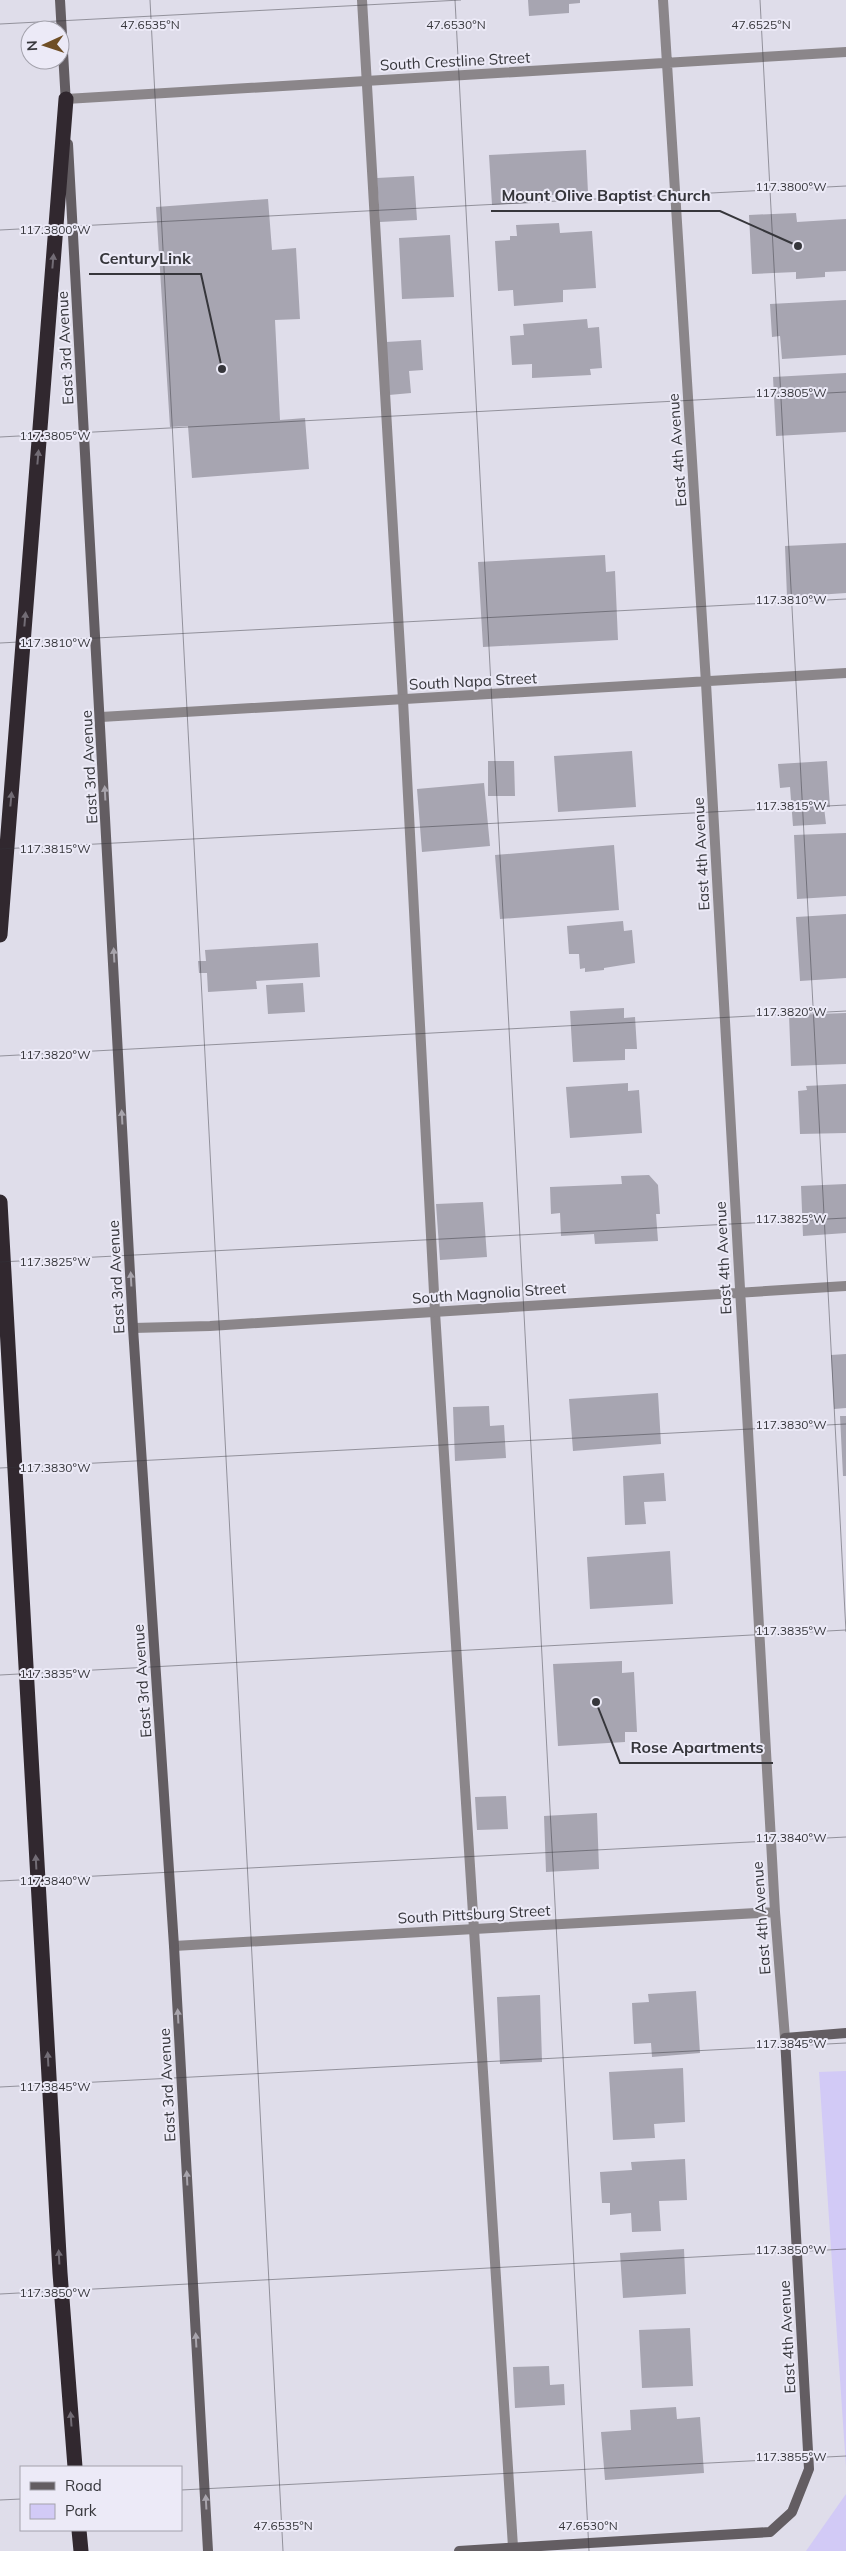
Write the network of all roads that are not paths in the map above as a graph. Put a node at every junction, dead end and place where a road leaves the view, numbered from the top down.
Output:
1 (60, 0) edge
2 (362, 0) edge
3 (663, 0) edge
4 (846, 52) edge
5 (667, 64) junction
6 (366, 81) junction
7 (66, 99) junction
8 (846, 673) edge
9 (706, 683) junction
10 (403, 700) junction
11 (101, 717) junction
12 (0, 935) edge
13 (0, 1202) edge
14 (846, 1286) edge
15 (740, 1292) junction
16 (435, 1312) junction
17 (133, 1328) junction
18 (775, 1912) junction
19 (476, 1929) junction
20 (174, 1946) junction
21 (846, 2033) edge
22 (785, 2038) junction
23 (75, 2466) edge
24 (80, 2531) edge
25 (514, 2547) junction
26 (81, 2551) edge
27 (208, 2551) edge
28 (450, 2551) edge
29 (459, 2551) edge

1 - 7 main road, East 3rd Avenue
2 - 6 street
3 - 5 street, East 4th Avenue
4 - 5 street, South Crestline Street
5 - 6 street, South Crestline Street
5 - 9 street, East 4th Avenue
6 - 7 street, South Crestline Street
6 - 10 street
7 - 11 main road, East 3rd Avenue
12 -> 7 highway
8 - 9 street, South Napa Street
9 - 10 street, South Napa Street
9 - 15 street, East 4th Avenue
10 - 11 street, South Napa Street
10 - 16 street
17 -> 11 main road, East 3rd Avenue
23 -> 13 highway
14 - 15 street, South Magnolia Street
15 - 16 street, South Magnolia Street
15 - 18 street, East 4th Avenue
16 - 17 street, South Magnolia Street
16 - 19 street
17 - 20 main road, East 3rd Avenue
18 - 19 street, South Pittsburg Street
18 - 22 street, East 4th Avenue
19 - 20 street, South Pittsburg Street
19 - 25 street
27 -> 20 main road, East 3rd Avenue
21 - 22 main road
22 - 25 main road, East 4th Avenue
24 - 26 highway
25 - 29 main road
28 - 29 street

